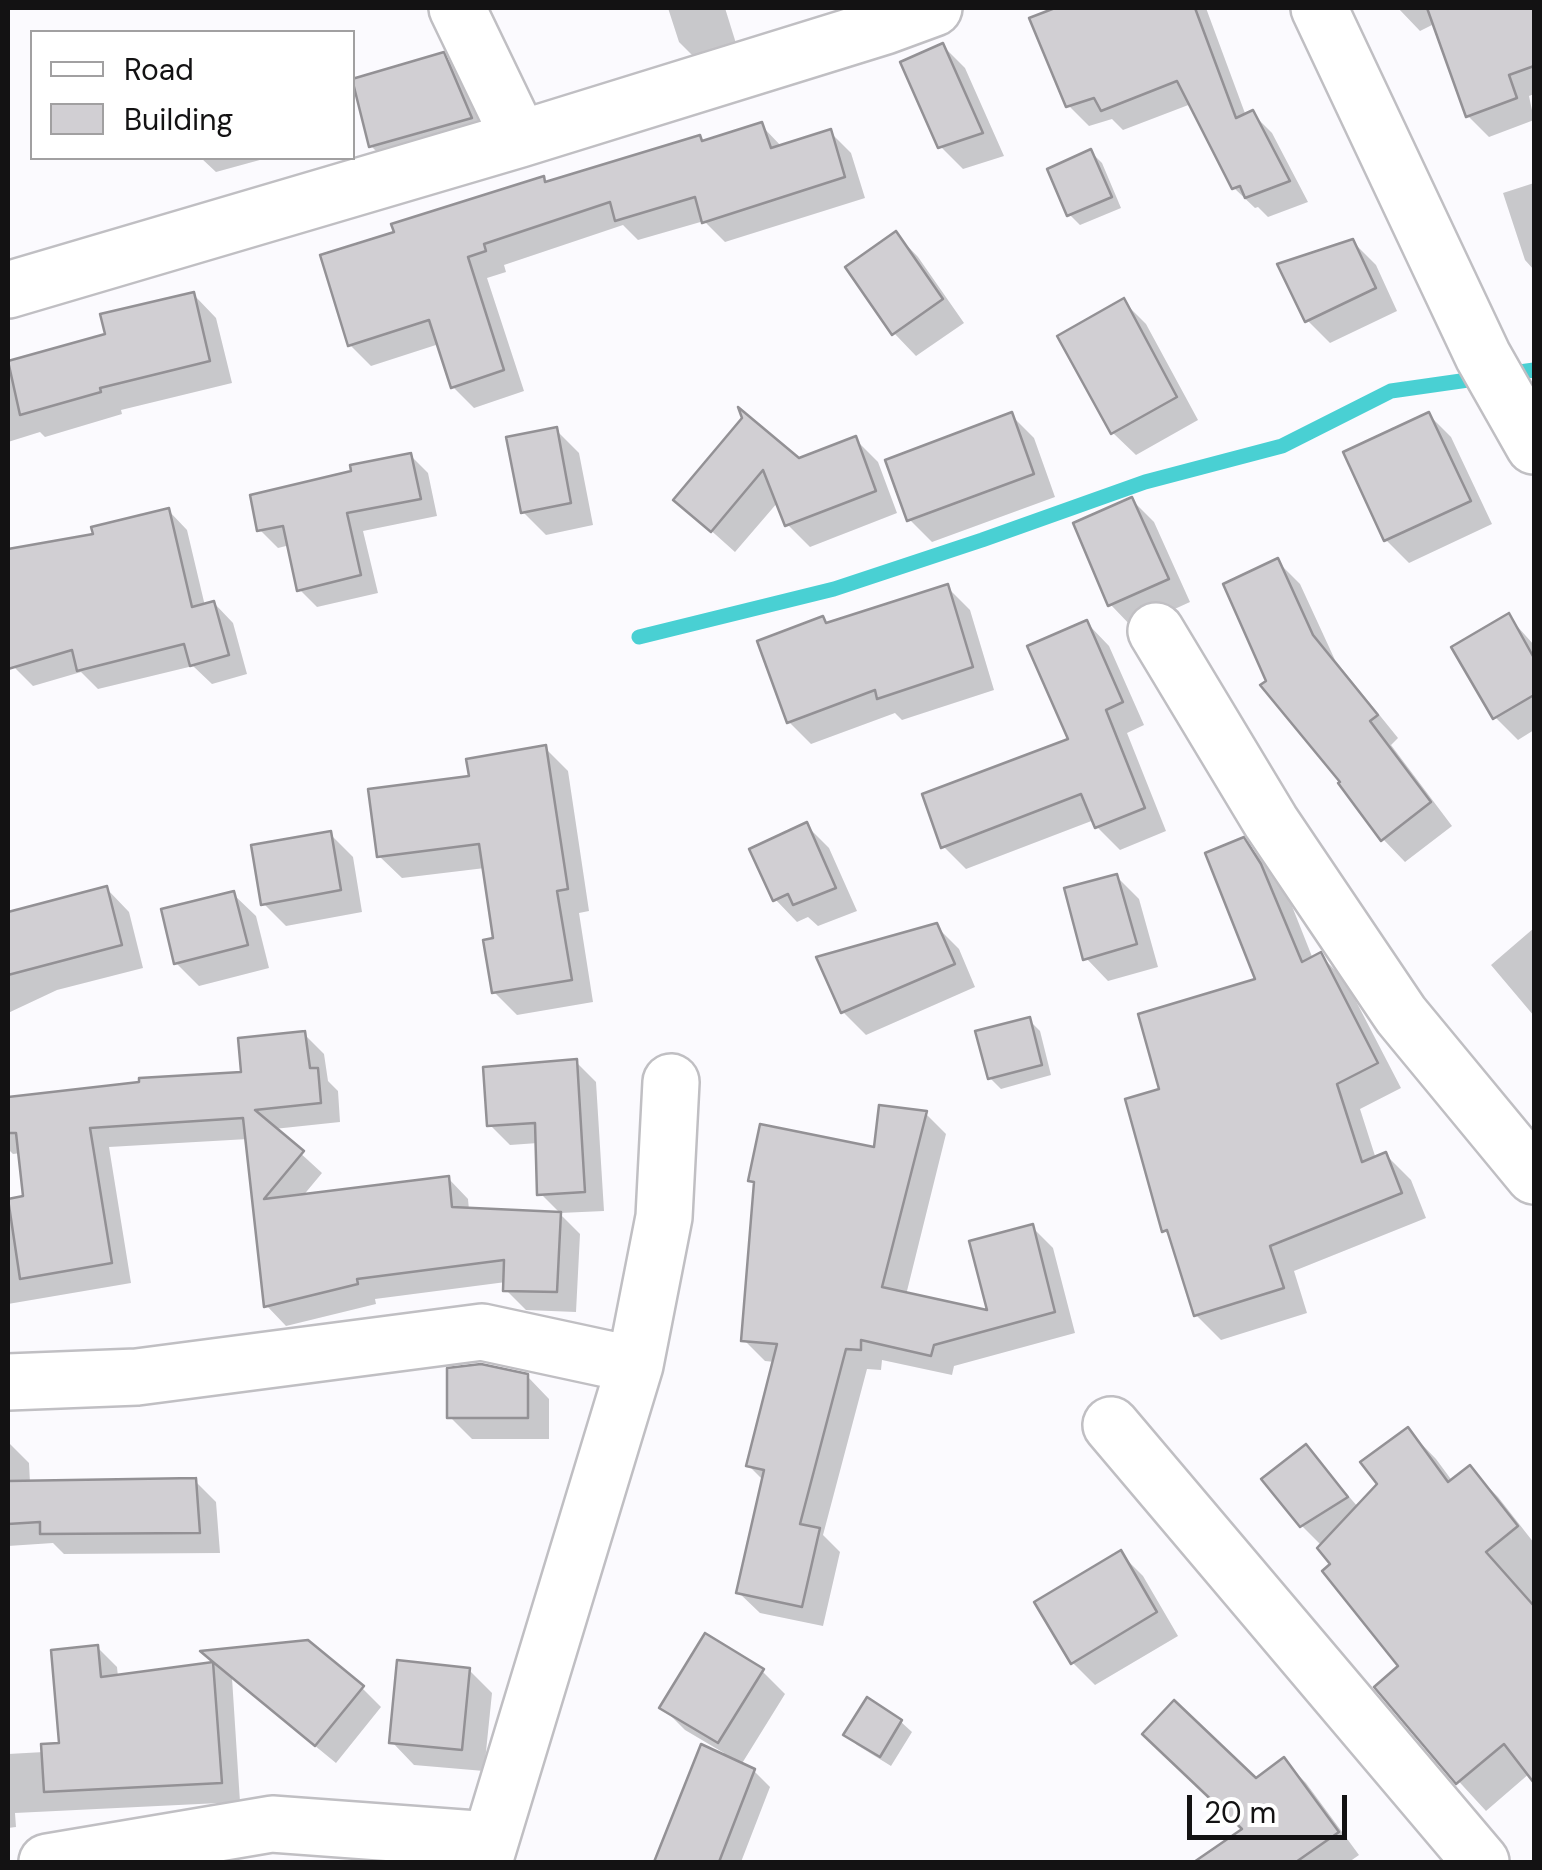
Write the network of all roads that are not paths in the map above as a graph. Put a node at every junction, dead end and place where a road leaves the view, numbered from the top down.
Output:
1 (457, 8) edge
2 (1319, 8) edge
3 (899, 14) edge
4 (520, 139) junction
5 (8, 290) edge
6 (1534, 446) edge
7 (1156, 631) dead end
8 (672, 1082) dead end
9 (1534, 1176) edge
10 (635, 1365) junction
11 (8, 1382) edge
12 (1111, 1425) dead end
13 (487, 1851) edge
14 (46, 1862) edge
15 (1480, 1862) edge

1 - 4 street
2 - 6 street
3 - 4 street
4 - 5 street
7 - 9 street
8 - 10 street
10 - 11 street
10 - 13 street
12 - 15 street
13 - 14 street

